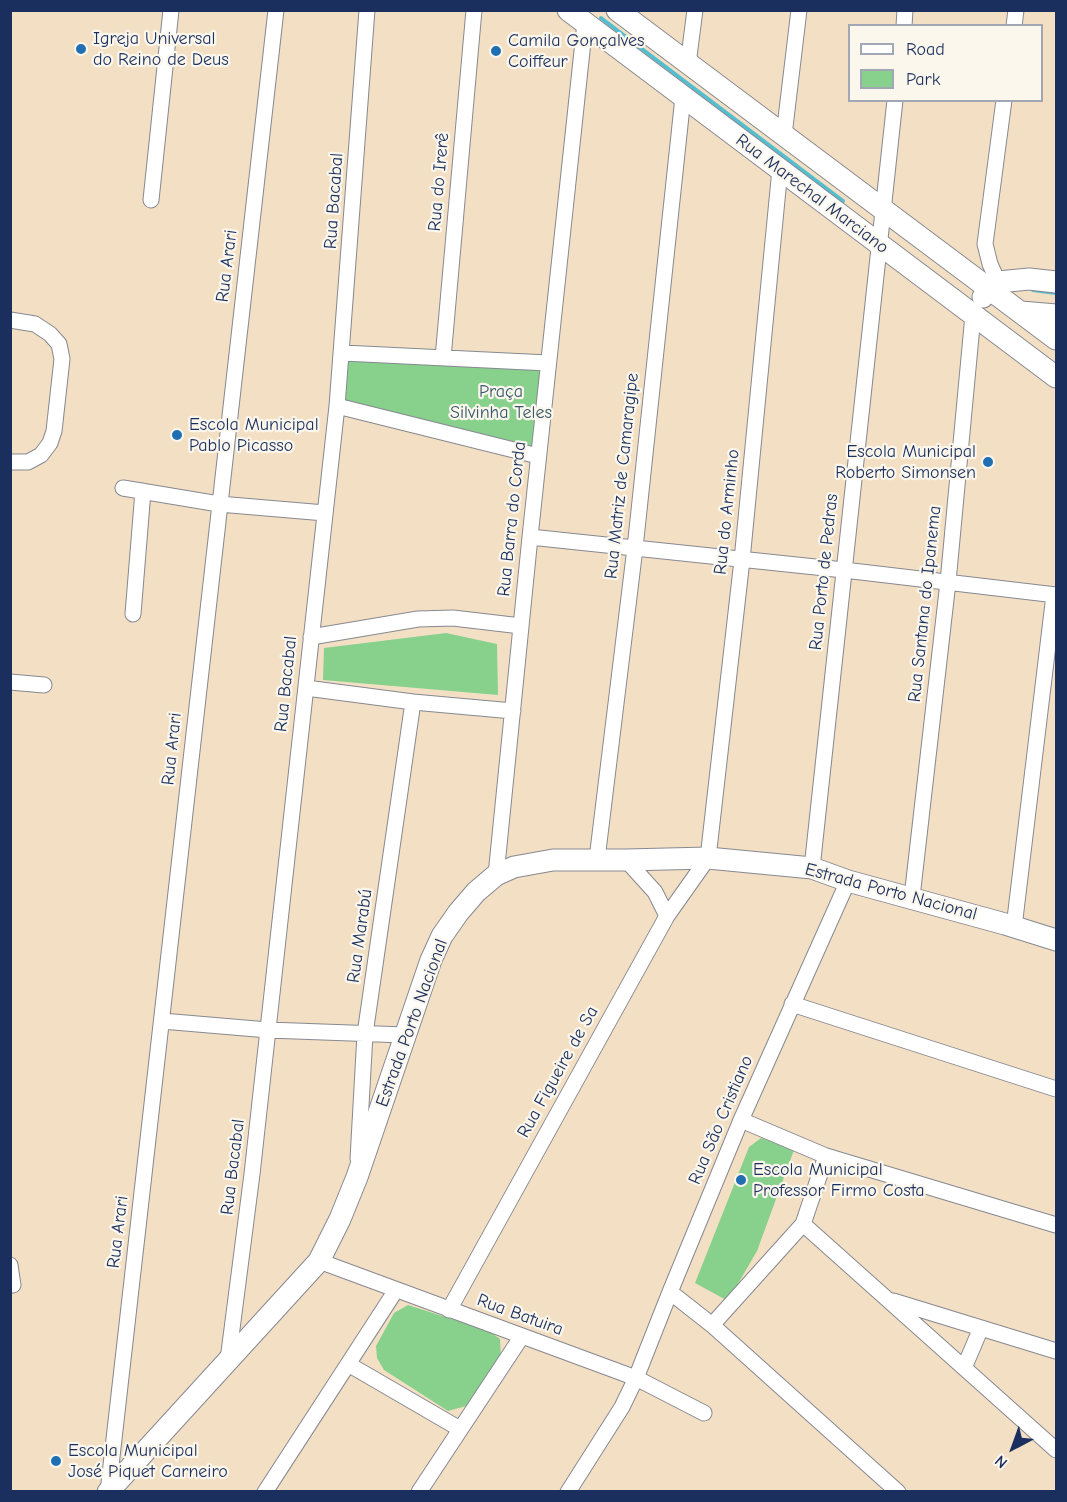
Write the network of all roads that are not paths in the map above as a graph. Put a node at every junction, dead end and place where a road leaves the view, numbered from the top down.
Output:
1 (171, 10) edge
2 (276, 10) edge
3 (367, 10) edge
4 (474, 10) edge
5 (568, 10) edge
6 (617, 10) edge
7 (695, 10) edge
8 (799, 10) edge
9 (585, 23) junction
10 (688, 64) junction
11 (683, 97) junction
12 (894, 102) edge
13 (1004, 102) edge
14 (784, 135) junction
15 (780, 170) junction
16 (151, 201) dead end
17 (882, 208) junction
18 (879, 244) junction
19 (1056, 282) edge
20 (993, 285) junction
21 (1020, 312) junction
22 (973, 315) junction
23 (1056, 315) edge
24 (10, 320) edge
25 (1002, 336) junction
26 (1056, 339) edge
27 (343, 352) junction
28 (443, 358) junction
29 (548, 363) junction
30 (1056, 377) edge
31 (337, 406) junction
32 (538, 456) junction
33 (10, 462) edge
34 (123, 488) dead end
35 (143, 491) junction
36 (219, 504) junction
37 (325, 513) junction
38 (530, 537) junction
39 (634, 548) junction
40 (742, 560) junction
41 (844, 570) junction
42 (948, 582) junction
43 (1055, 595) edge
44 (133, 614) dead end
45 (521, 626) junction
46 (311, 637) junction
47 (10, 682) edge
48 (44, 685) dead end
49 (306, 688) junction
50 (413, 702) junction
51 (513, 711) junction
52 (708, 858) junction
53 (597, 859) junction
54 (627, 860) junction
55 (812, 868) junction
56 (496, 875) junction
57 (848, 881) junction
58 (912, 897) junction
59 (667, 916) junction
60 (1014, 927) junction
61 (1056, 940) edge
62 (792, 1004) junction
63 (162, 1021) junction
64 (268, 1030) junction
65 (365, 1034) junction
66 (405, 1035) junction
67 (1056, 1089) edge
68 (741, 1120) junction
69 (826, 1156) junction
70 (357, 1177) junction
71 (803, 1224) junction
72 (1056, 1225) edge
73 (318, 1261) junction
74 (10, 1264) edge
75 (13, 1285) dead end
76 (396, 1290) junction
77 (670, 1292) junction
78 (888, 1300) junction
79 (449, 1310) junction
80 (712, 1325) junction
81 (981, 1328) junction
82 (522, 1336) junction
83 (1056, 1351) edge
84 (228, 1360) junction
85 (348, 1364) junction
86 (964, 1368) junction
87 (636, 1378) junction
88 (704, 1413) dead end
89 (460, 1429) junction
90 (1056, 1450) edge
91 (571, 1490) edge
92 (108, 1491) edge
93 (266, 1491) edge
94 (419, 1491) edge
95 (898, 1491) edge

1 - 16 street
2 - 36 street, Rua Arari
3 - 27 street, Rua Bacabal
4 - 28 street, Rua do Irerê
5 - 9 street, Rua Marechal Marciano
6 - 10 street, Rua Marechal Marciano
7 - 10 street
8 - 14 street
9 - 11 street, Rua Marechal Marciano
9 - 29 street, Rua Barra do Corda
10 - 14 street, Rua Marechal Marciano
11 - 15 street, Rua Marechal Marciano
11 - 39 street, Rua Matriz de Camaragipe
12 - 17 street, Rua Porto de Pedras
13 - 20 street
14 - 17 street, Rua Marechal Marciano
15 - 18 street, Rua Marechal Marciano
15 - 40 street, Rua do Arminho
17 - 18 street, Rua Porto de Pedras
17 - 20 street, Rua Marechal Marciano
18 - 22 street, Rua Marechal Marciano
18 - 41 street, Rua Porto de Pedras
19 - 20 street
20 - 21 street, Rua Marechal Marciano
20 - 22 street
21 - 23 street
21 - 25 street
21 - 26 street, Rua Marechal Marciano
22 - 25 street, Rua Marechal Marciano
22 - 42 street, Rua Santana do Ipanema
24 - 33 street
25 - 30 street, Rua Marechal Marciano
27 - 28 street
27 - 31 street, Rua Bacabal
28 - 29 street
29 - 32 street, Rua Barra do Corda
31 - 32 street
31 - 37 street, Rua Bacabal
32 - 38 street, Rua Barra do Corda
34 - 35 street
35 - 36 street
35 - 44 street
36 - 37 street
36 - 63 street, Rua Arari
37 - 46 street, Rua Bacabal
38 - 39 street
38 - 45 street, Rua Barra do Corda
39 - 40 street
39 - 53 street, Rua Matriz de Camaragipe
40 - 41 street
40 - 52 street, Rua do Arminho
41 - 42 street
41 - 55 street, Rua Porto de Pedras
42 - 43 street
42 - 58 street, Rua Santana do Ipanema
43 - 60 street
45 - 46 street
45 - 51 street, Rua Barra do Corda
46 - 49 street, Rua Bacabal
47 - 48 street
49 - 50 street
49 - 64 street, Rua Bacabal
50 - 51 street
50 - 65 street, Rua Marabú
51 - 56 street, Rua Barra do Corda
52 - 54 street, Estrada Porto Nacional
52 - 55 street, Estrada Porto Nacional
52 - 59 street, Rua Figueire de Sa
53 - 54 street, Estrada Porto Nacional
53 - 56 street, Estrada Porto Nacional
54 - 59 street
55 - 57 street, Estrada Porto Nacional
56 - 66 street, Estrada Porto Nacional
57 - 58 street, Estrada Porto Nacional
57 - 62 street, Rua São Cristiano
58 - 60 street, Estrada Porto Nacional
59 - 79 street, Rua Figueire de Sa
60 - 61 street, Estrada Porto Nacional
62 - 67 street
62 - 68 street, Rua São Cristiano
63 - 64 street
63 - 92 street, Rua Arari
64 - 65 street
64 - 84 street, Rua Bacabal
65 - 66 street
65 - 70 street, Rua Marabú
66 - 70 street, Estrada Porto Nacional
68 - 69 street
68 - 77 street, Rua São Cristiano
69 - 71 street
69 - 72 street
70 - 73 street, Estrada Porto Nacional
71 - 78 street
71 - 80 street
73 - 76 street, Rua Batuira
73 - 84 street, Estrada Porto Nacional
74 - 75 street
76 - 79 street, Rua Batuira
76 - 85 street
77 - 80 street
77 - 87 street, Rua São Cristiano
78 - 81 street
78 - 86 street
79 - 82 street, Rua Batuira
80 - 95 street
81 - 83 street
81 - 86 street
82 - 87 street, Rua Batuira
82 - 89 street
84 - 92 street, Estrada Porto Nacional
85 - 89 street
85 - 93 street
86 - 90 street
87 - 88 street, Rua Batuira
87 - 91 street, Rua São Cristiano
89 - 94 street

